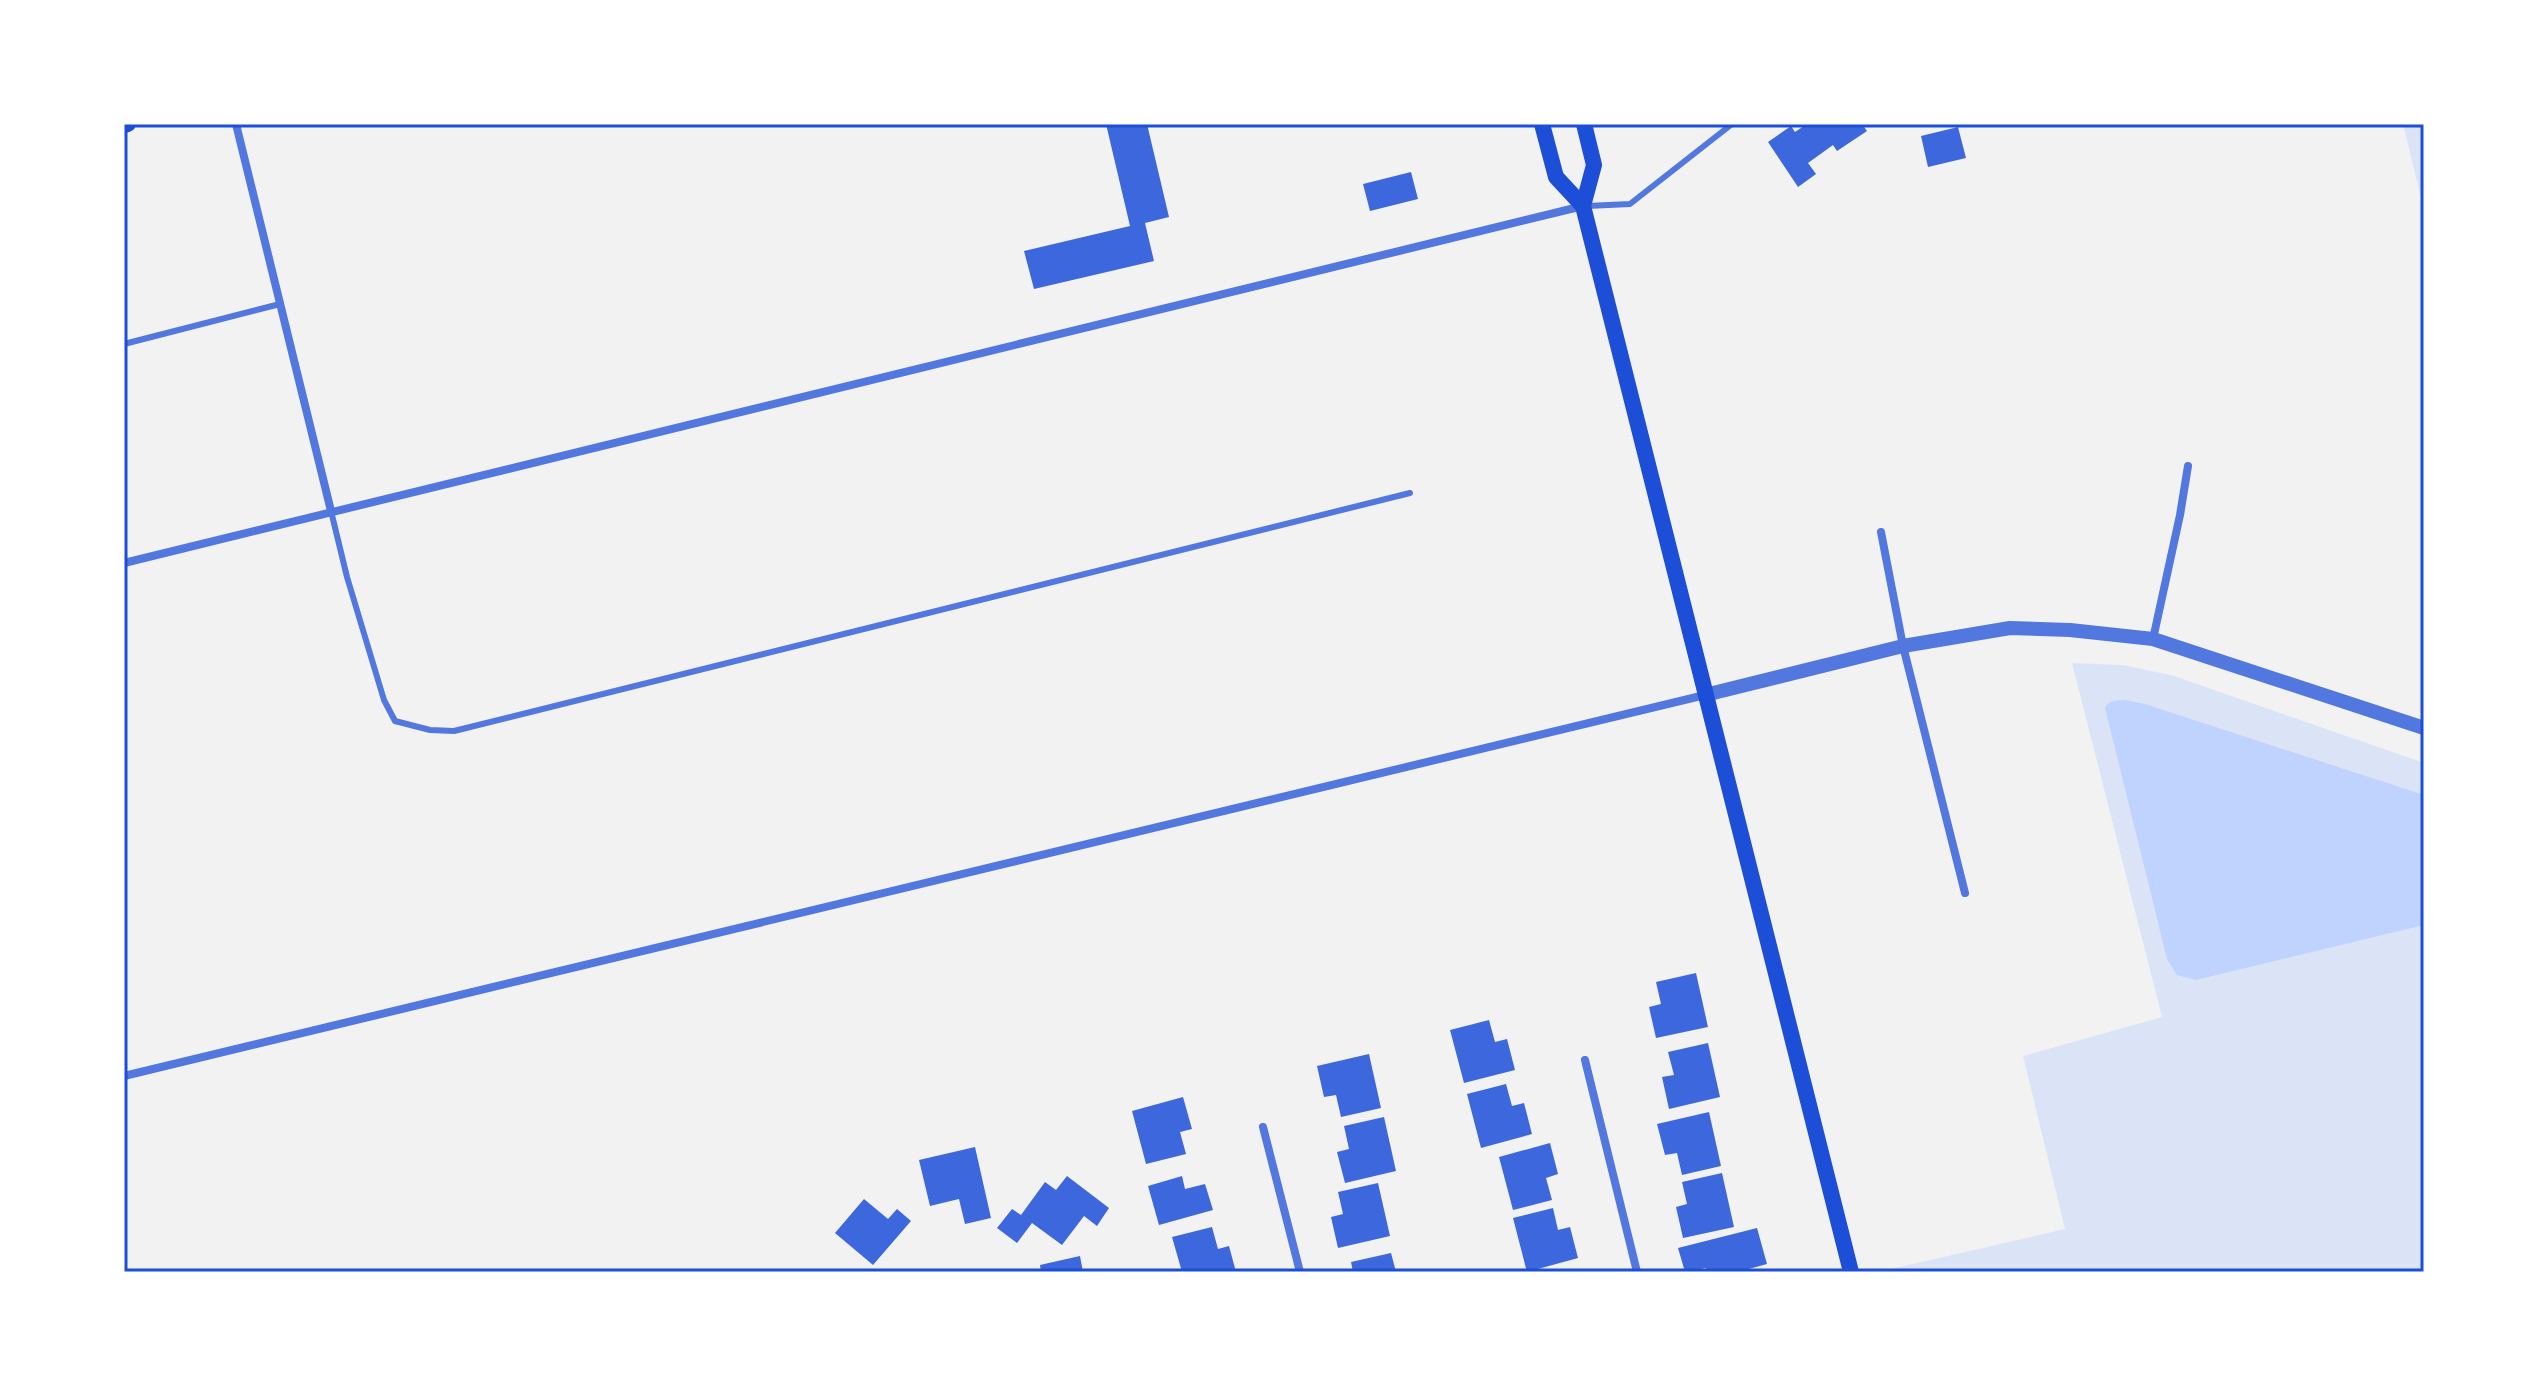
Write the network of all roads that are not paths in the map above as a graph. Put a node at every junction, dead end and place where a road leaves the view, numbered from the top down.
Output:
1 (236, 124) edge
2 (1542, 124) edge
3 (1584, 124) edge
4 (1732, 124) edge
5 (1583, 206) junction
6 (280, 304) junction
7 (124, 344) edge
8 (2188, 466) dead end
9 (1410, 493) dead end
10 (331, 511) junction
11 (1881, 532) dead end
12 (124, 563) edge
13 (2153, 639) junction
14 (1903, 646) junction
15 (1705, 695) junction
16 (2424, 726) edge
17 (1965, 893) dead end
18 (1585, 1060) dead end
19 (124, 1076) edge
20 (1263, 1127) dead end
21 (1300, 1272) edge
22 (1637, 1272) edge
23 (1851, 1272) edge

1 - 6 street
2 - 5 main road
3 - 5 main road
4 - 5 lane
5 - 10 street
5 - 15 main road
6 - 7 lane
6 - 10 street
8 - 13 street
9 - 10 lane
10 - 12 street
11 - 14 street
13 - 14 street
13 - 16 street
14 - 15 street
14 - 17 street
15 - 19 street
15 - 23 main road
18 - 22 street
20 - 21 street

